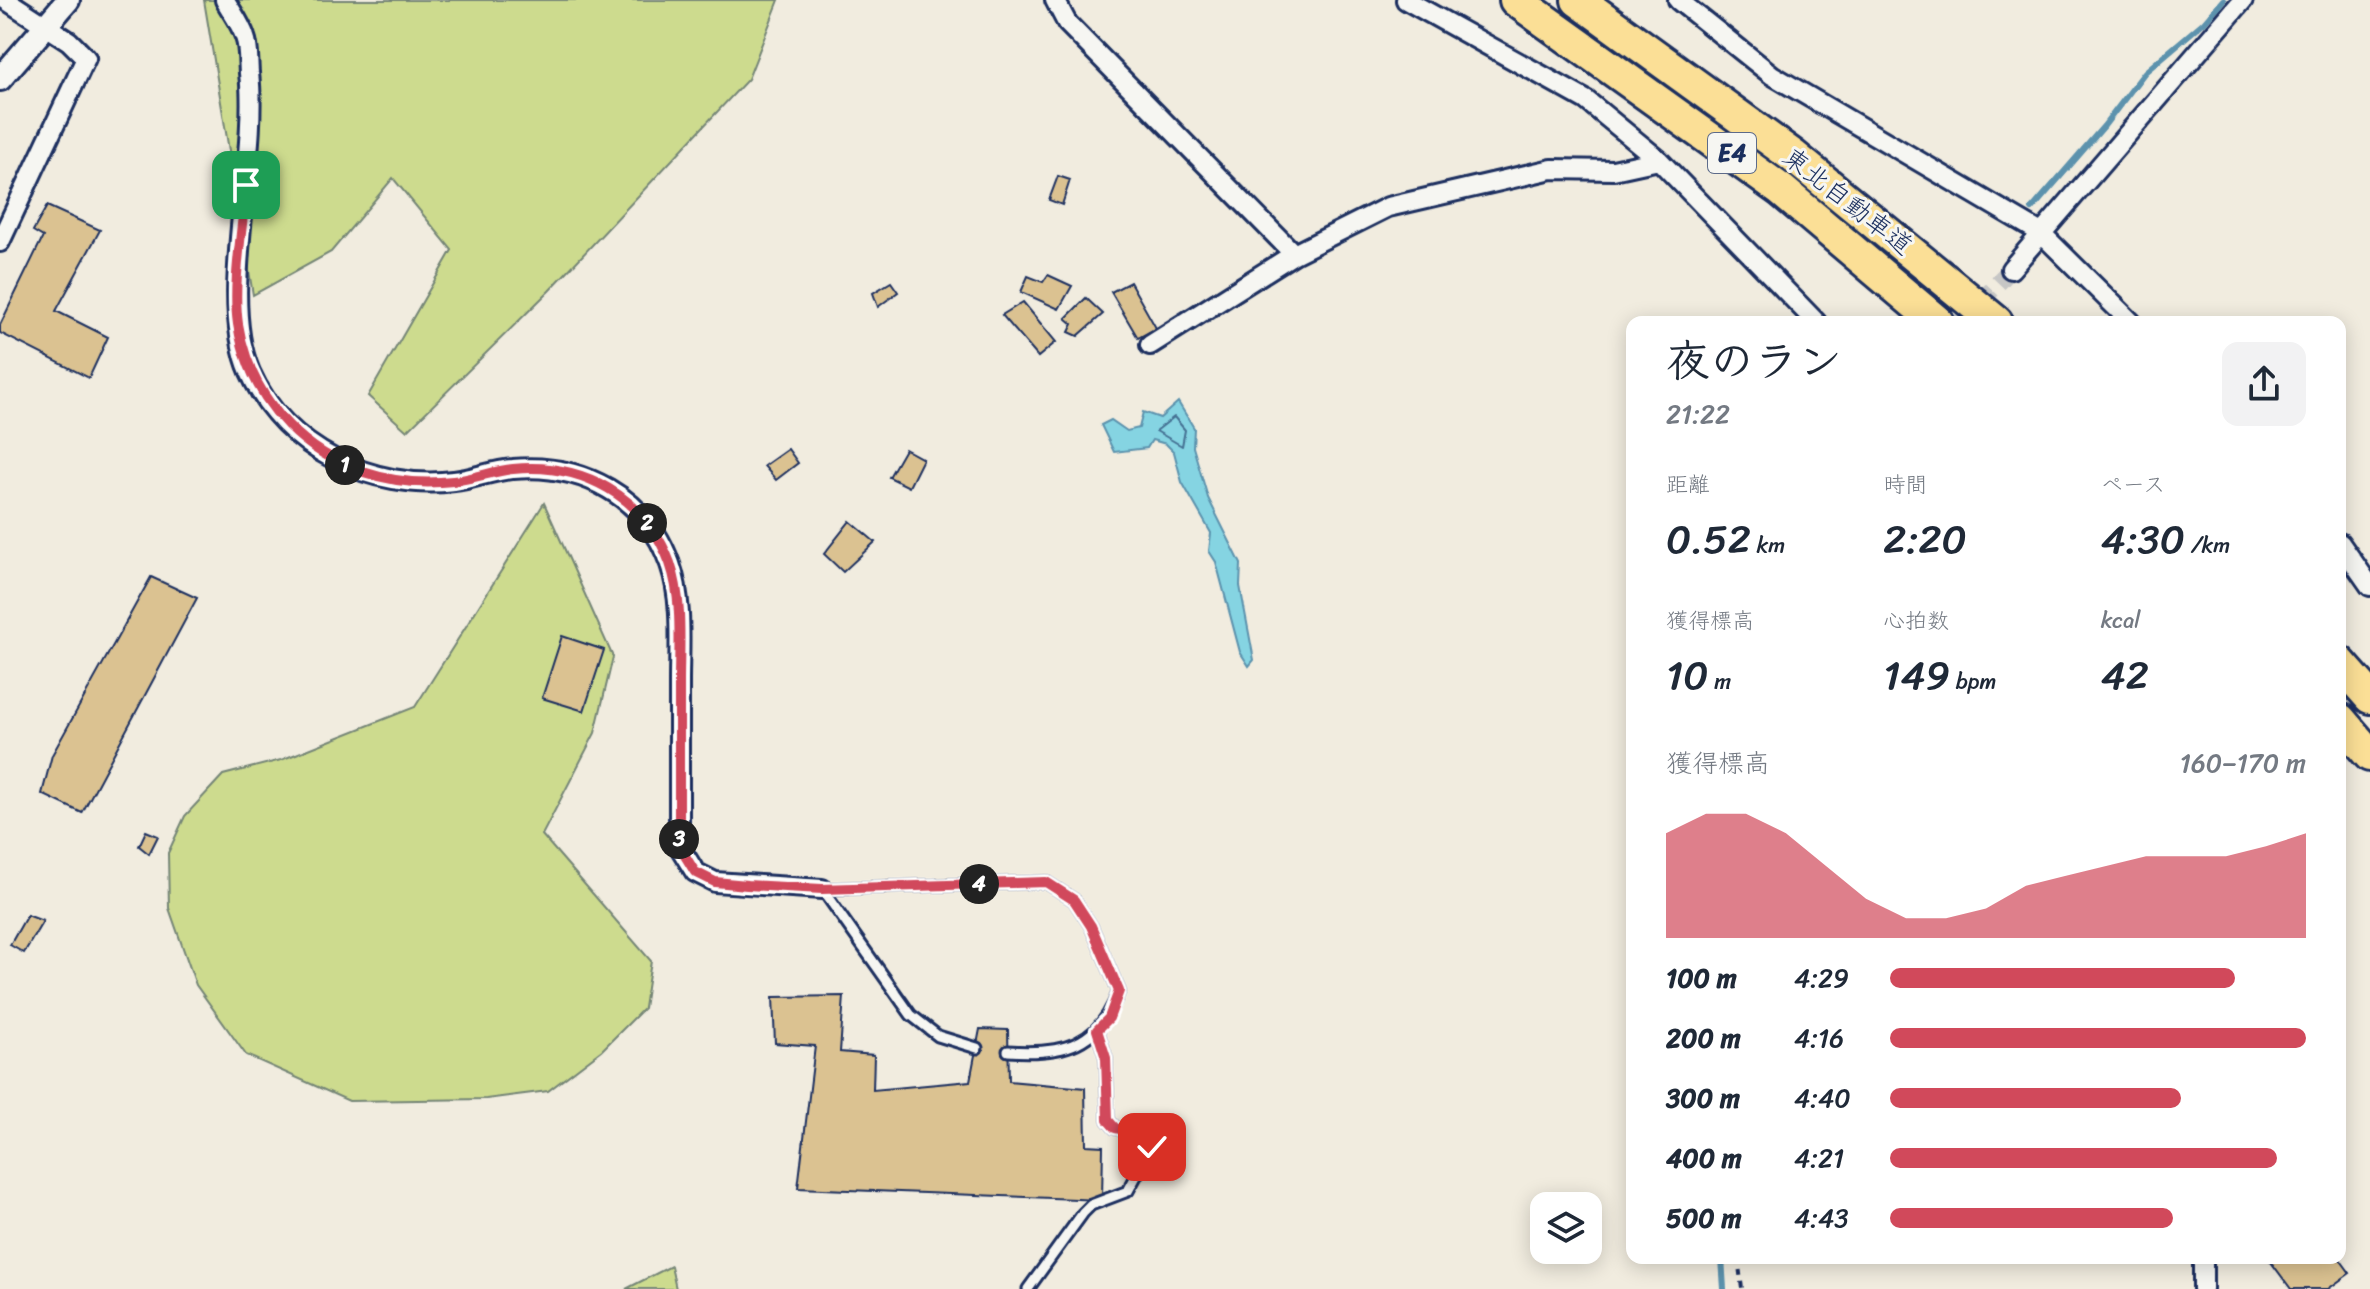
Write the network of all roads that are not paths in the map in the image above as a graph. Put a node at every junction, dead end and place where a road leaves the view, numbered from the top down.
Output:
1 (6, 0) edge
2 (68, 0) edge
3 (225, 0) edge
4 (1055, 0) edge
5 (1406, 0) edge
6 (1516, 0) edge
7 (1578, 0) edge
8 (1678, 0) edge
9 (2243, 0) edge
10 (47, 26) junction
11 (0, 79) edge
12 (1703, 131) junction
13 (1659, 160) junction
14 (2041, 233) junction
15 (0, 242) edge
16 (1294, 254) junction
17 (2011, 269) tunnel mouth
18 (1810, 316) edge
19 (1902, 316) edge
20 (1930, 316) edge
21 (1989, 316) edge
22 (2125, 316) edge
23 (1150, 345) dead end
24 (2346, 552) edge
25 (2370, 586) edge
26 (2346, 670) edge
27 (2370, 697) edge
28 (2346, 727) edge
29 (2370, 755) edge
30 (822, 889) junction
31 (1097, 1030) junction
32 (977, 1048) dead end
33 (1008, 1051) dead end
34 (2203, 1264) edge
35 (1028, 1289) edge
36 (2203, 1289) edge

1 - 10 street
2 - 10 street
3 - 30 street
4 - 16 street
5 - 13 street
6 - 12 highway, 東北自動車道 / E4
7 - 21 highway, 東北自動車道 / E4
8 - 14 street
9 - 14 street
10 - 11 street
10 - 15 street
12 - 19 highway
12 - 20 highway, 東北自動車道 / E4
13 - 16 street
13 - 18 street
14 - 17 street
14 - 22 street
16 - 23 street
24 - 25 street
26 - 27 highway
28 - 29 highway
30 - 31 lane
30 - 32 lane
31 - 33 lane
31 - 35 lane
34 - 36 street

